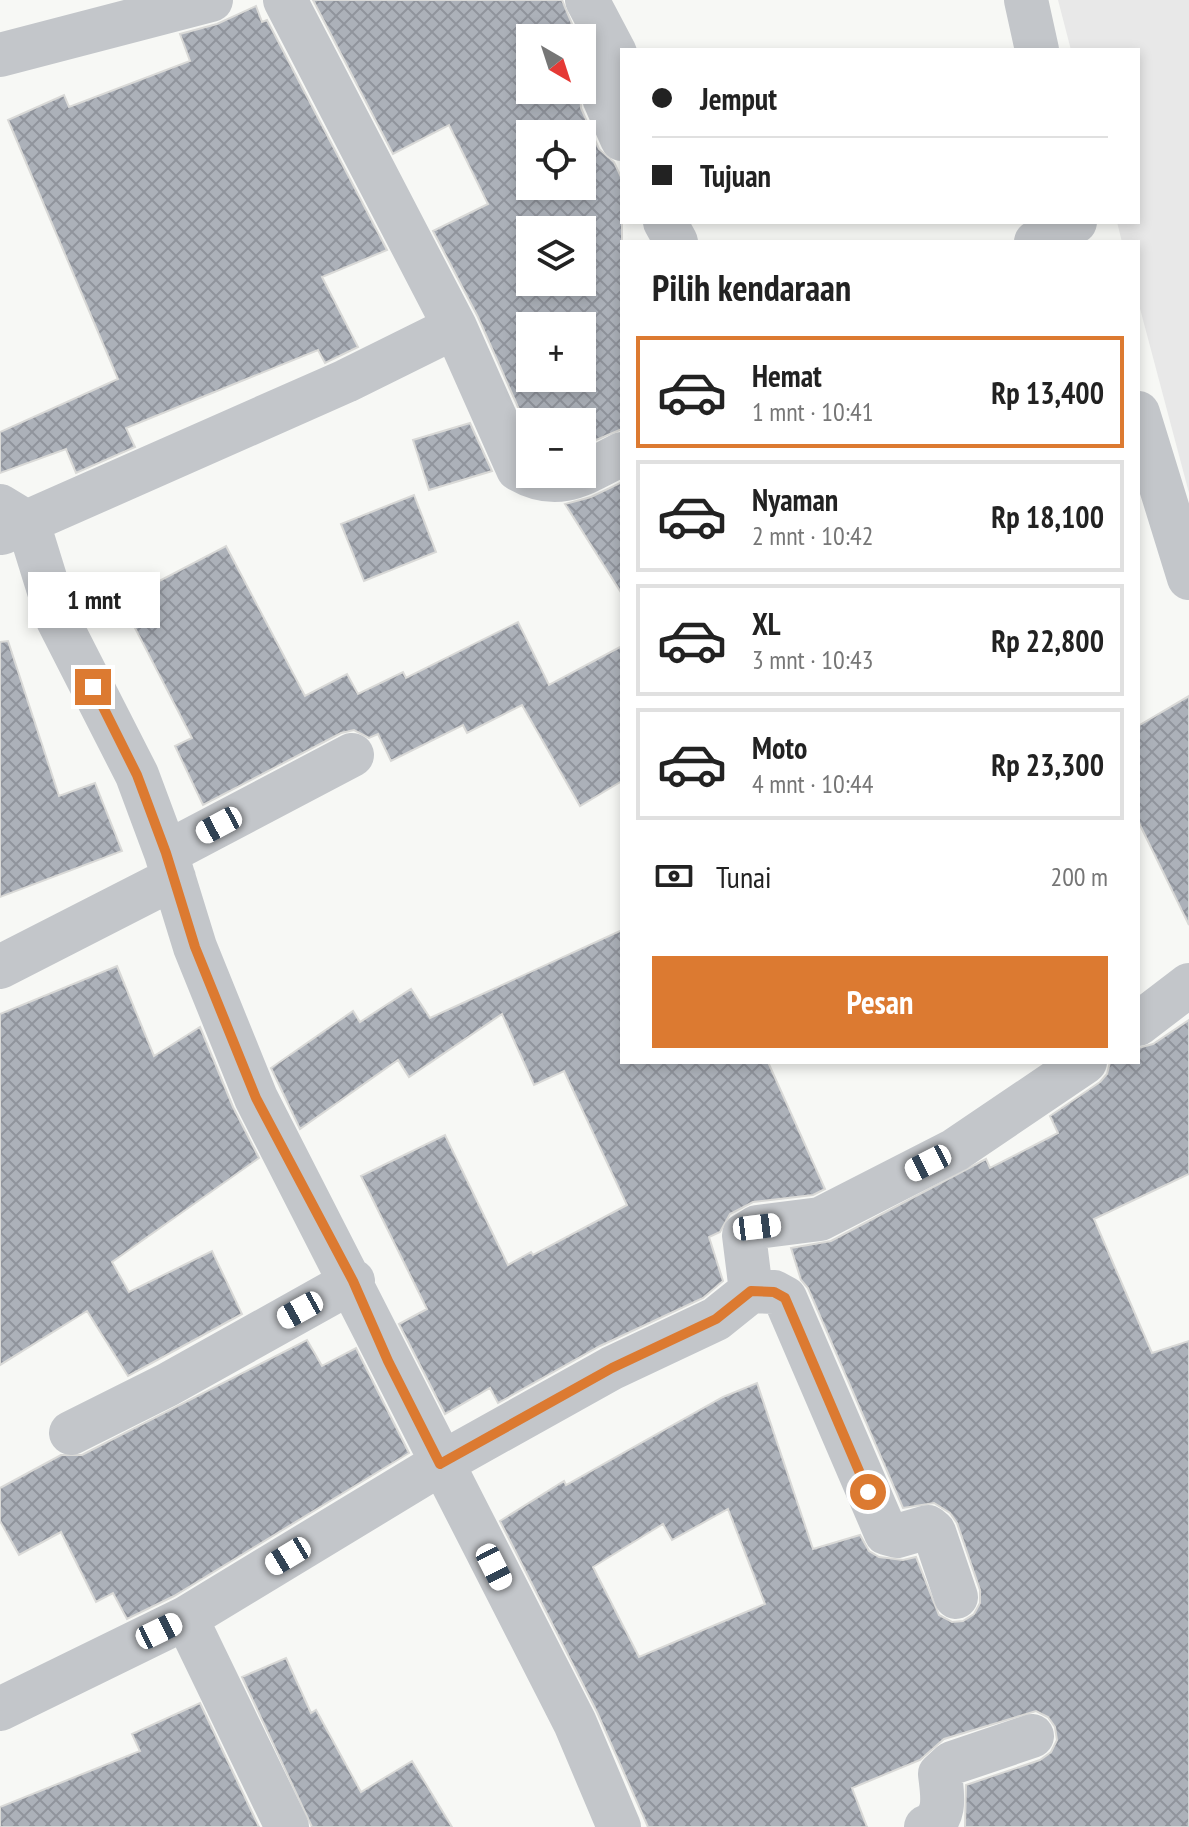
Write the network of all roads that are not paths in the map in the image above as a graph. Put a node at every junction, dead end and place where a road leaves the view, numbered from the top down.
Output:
1 (211, 0) edge
2 (285, 0) edge
3 (587, 0) edge
4 (1026, 0) edge
5 (1037, 48) edge
6 (0, 55) edge
7 (620, 134) edge
8 (1073, 224) edge
9 (1040, 240) edge
10 (455, 327) junction
11 (1142, 438) edge
12 (620, 455) edge
13 (9, 521) edge
14 (1189, 578) edge
15 (352, 755) dead end
16 (170, 866) junction
17 (0, 967) edge
18 (1189, 985) edge
19 (1140, 1022) edge
20 (1082, 1064) edge
21 (353, 1281) junction
22 (751, 1291) junction
23 (71, 1433) dead end
24 (440, 1464) junction
25 (956, 1597) dead end
26 (186, 1618) junction
27 (0, 1709) edge
28 (1032, 1736) dead end
29 (287, 1827) edge
30 (619, 1827) edge
31 (926, 1827) edge

1 - 6 street
2 - 10 street
3 - 7 street
4 - 5 street
8 - 9 street
10 - 12 street
10 - 13 street
11 - 14 street
13 - 16 street
15 - 16 street
16 - 17 street
16 - 21 street
18 - 19 street
20 - 22 street
21 - 23 street
21 - 24 street
22 - 24 street
22 - 25 street
24 - 26 street
24 - 30 street
26 - 27 street
26 - 29 street
28 - 31 street

